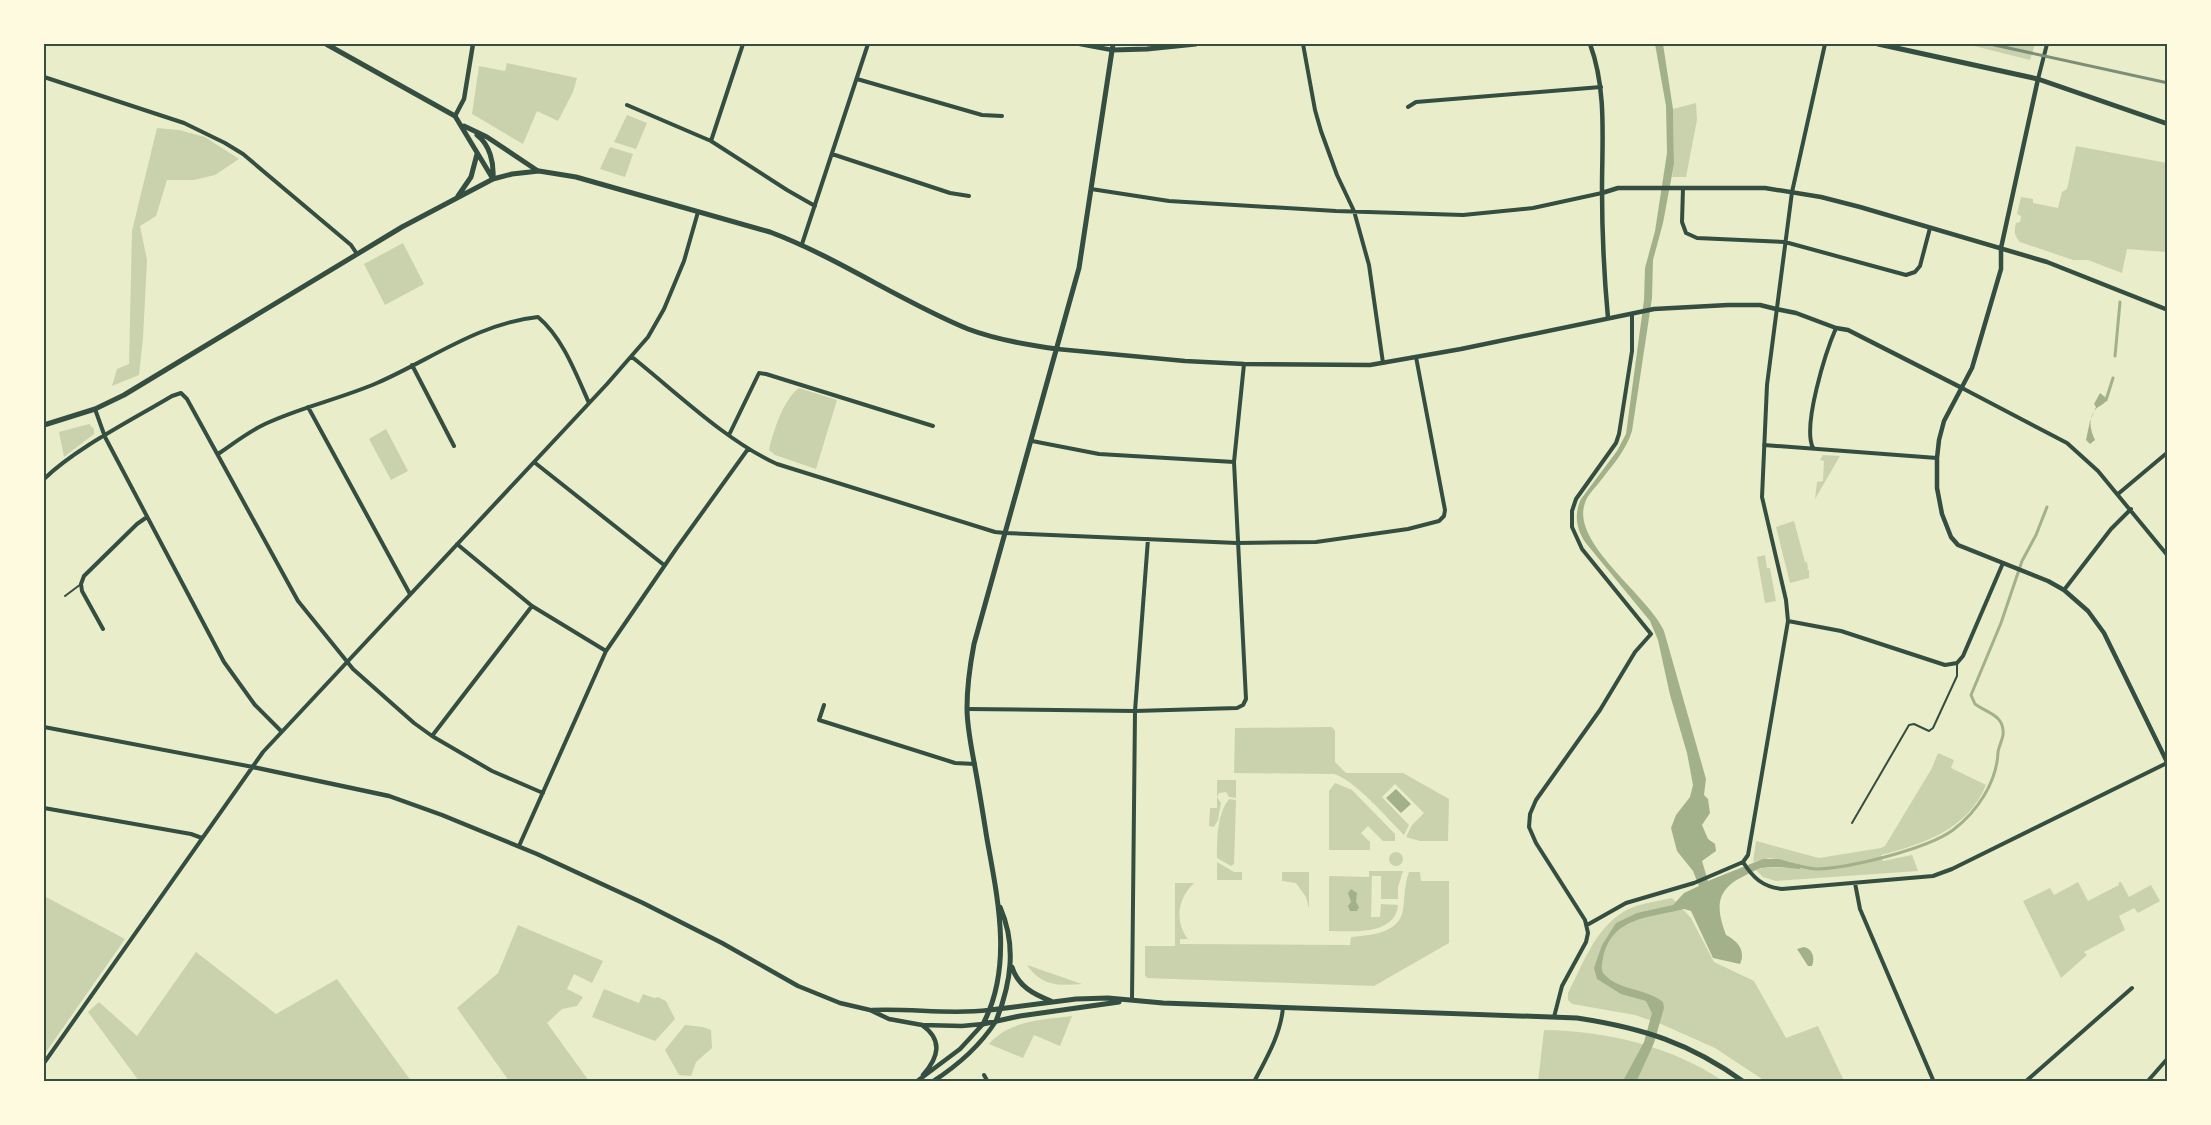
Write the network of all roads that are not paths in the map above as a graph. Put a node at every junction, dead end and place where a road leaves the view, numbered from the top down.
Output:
1 (326, 44) edge
2 (473, 44) edge
3 (736, 44) edge
4 (742, 44) edge
5 (868, 44) edge
6 (1080, 44) edge
7 (1196, 44) edge
8 (1303, 44) edge
9 (1590, 44) edge
10 (1825, 44) edge
11 (1878, 44) edge
12 (2047, 44) edge
13 (1113, 47) edge
14 (44, 77) edge
15 (857, 79) junction
16 (2038, 79) junction
17 (1601, 87) junction
18 (627, 105) dead end
19 (1408, 107) dead end
20 (455, 116) junction
21 (1002, 116) dead end
22 (460, 123) junction
23 (2168, 124) edge
24 (468, 129) junction
25 (711, 141) junction
26 (477, 154) junction
27 (832, 154) junction
28 (538, 171) junction
29 (493, 179) junction
30 (1683, 188) junction
31 (1091, 189) junction
32 (1792, 192) junction
33 (1602, 193) junction
34 (969, 196) dead end
35 (457, 197) junction
36 (815, 206) junction
37 (1354, 211) junction
38 (698, 212) junction
39 (1930, 228) junction
40 (1785, 242) junction
41 (801, 244) junction
42 (2001, 248) junction
43 (357, 254) junction
44 (1776, 309) junction
45 (2168, 310) edge
46 (1632, 314) junction
47 (1608, 318) junction
48 (1836, 328) junction
49 (1057, 350) junction
50 (632, 357) junction
51 (1416, 357) junction
52 (1383, 363) junction
53 (1244, 364) junction
54 (412, 365) junction
55 (1962, 388) junction
56 (589, 403) junction
57 (308, 407) junction
58 (95, 409) junction
59 (44, 425) edge
60 (933, 426) dead end
61 (729, 435) junction
62 (105, 437) junction
63 (1032, 441) junction
64 (1764, 445) junction
65 (454, 446) dead end
66 (1813, 448) junction
67 (748, 449) junction
68 (2168, 452) edge
69 (218, 454) junction
70 (1937, 458) junction
71 (534, 462) junction
72 (1234, 462) junction
73 (44, 479) edge
74 (2118, 494) junction
75 (2131, 509) junction
76 (147, 517) junction
77 (1005, 533) junction
78 (1148, 539) junction
79 (1237, 543) junction
80 (457, 544) junction
81 (2168, 556) edge
82 (2004, 563) junction
83 (664, 565) junction
84 (81, 584) junction
85 (2064, 590) junction
86 (410, 594) junction
87 (65, 596) dead end
88 (532, 606) junction
89 (1788, 621) junction
90 (103, 629) dead end
91 (606, 651) junction
92 (347, 661) junction
93 (1957, 663) junction
94 (824, 705) dead end
95 (967, 709) junction
96 (1135, 711) junction
97 (44, 727) edge
98 (280, 731) junction
99 (432, 736) junction
100 (2167, 763) edge
101 (975, 764) junction
102 (253, 767) junction
103 (543, 793) junction
104 (44, 808) edge
105 (1852, 823) dead end
106 (202, 838) junction
107 (519, 846) junction
108 (1744, 864) junction
109 (1855, 883) junction
110 (998, 903) junction
111 (1587, 925) junction
112 (1011, 967) junction
113 (2132, 988) dead end
114 (1132, 1000) junction
115 (1052, 1001) junction
116 (1283, 1006) junction
117 (870, 1010) junction
118 (990, 1010) junction
119 (1001, 1010) junction
120 (1554, 1017) junction
121 (996, 1021) junction
122 (922, 1024) junction
123 (983, 1024) junction
124 (2167, 1060) edge
125 (44, 1063) edge
126 (984, 1075) dead end
127 (917, 1081) edge
128 (932, 1082) edge
129 (988, 1082) edge
130 (1254, 1082) edge
131 (1744, 1082) edge
132 (1934, 1082) edge
133 (2025, 1082) edge
134 (2147, 1082) edge

1 - 20 main road
2 - 20 street
3 - 4 street
4 - 25 street
5 - 15 street
6 - 13 street
7 - 13 main road
8 - 37 street
9 - 17 street
10 - 32 street
11 - 16 main road
12 - 16 street
13 - 31 main road
14 - 43 street
15 - 21 street
15 - 27 street
16 - 23 main road
16 - 42 street
17 - 19 street
17 - 33 street
18 - 25 street
20 - 22 main road
22 - 24 main road
22 - 26 main road
24 - 28 main road
24 - 29 main road
25 - 36 street
26 - 29 main road
26 - 35 main road
27 - 34 street
27 - 36 street
28 - 29 main road
28 - 38 main road
29 - 35 main road
30 - 32 street
30 - 33 street
30 - 40 street
31 - 37 street
31 - 49 main road
32 - 39 street
32 - 40 street
33 - 37 street
33 - 47 street
35 - 43 main road
36 - 41 street
37 - 52 street
38 - 41 main road
38 - 50 street
39 - 40 street
39 - 42 street
40 - 44 street
41 - 49 main road
42 - 45 street
42 - 55 street
43 - 58 main road
44 - 46 street
44 - 48 street
44 - 64 street
46 - 47 street
46 - 111 street
47 - 51 street
48 - 55 street
48 - 66 street
49 - 53 street
49 - 63 main road
50 - 56 street
50 - 61 street
51 - 52 street
51 - 79 street
52 - 53 street
53 - 72 street
54 - 56 street
54 - 57 street
54 - 65 street
55 - 70 street
55 - 74 street
56 - 71 street
57 - 69 street
57 - 86 street
58 - 59 main road
58 - 62 street
60 - 61 street
61 - 67 street
62 - 69 street
62 - 73 street
62 - 76 street
63 - 72 street
63 - 77 main road
64 - 66 street
64 - 89 street
66 - 70 street
67 - 77 street
67 - 83 street
68 - 74 street
69 - 92 street
70 - 82 street
71 - 80 street
71 - 83 street
72 - 79 street
74 - 75 street
75 - 81 street
75 - 85 street
76 - 84 street
76 - 98 street
77 - 78 street
77 - 95 main road
78 - 79 street
78 - 96 street
79 - 96 street
80 - 86 street
80 - 88 street
82 - 85 street
82 - 93 street
83 - 91 street
84 - 87 lane
84 - 90 street
85 - 100 street
86 - 92 street
88 - 91 street
88 - 99 street
89 - 93 street
89 - 108 street
91 - 103 street
92 - 98 street
92 - 99 street
93 - 105 lane
94 - 101 street
95 - 96 street
95 - 101 main road
96 - 114 street
97 - 102 street
98 - 102 street
99 - 103 street
100 - 109 street
101 - 110 main road
102 - 106 street
102 - 107 street
103 - 107 street
104 - 106 street
106 - 125 street
107 - 117 street
108 - 109 street
108 - 111 street
109 - 132 street
110 - 112 main road
110 - 118 main road
111 - 120 street
112 - 115 main road
112 - 119 main road
113 - 133 street
114 - 115 main road
114 - 116 main road
114 - 121 main road
115 - 119 main road
116 - 120 main road
116 - 130 street
117 - 118 street
117 - 122 street
118 - 119 main road
118 - 123 main road
119 - 121 main road
120 - 131 main road
121 - 123 main road
121 - 128 street
122 - 123 street
122 - 127 street
123 - 127 street
124 - 134 street
126 - 129 street

